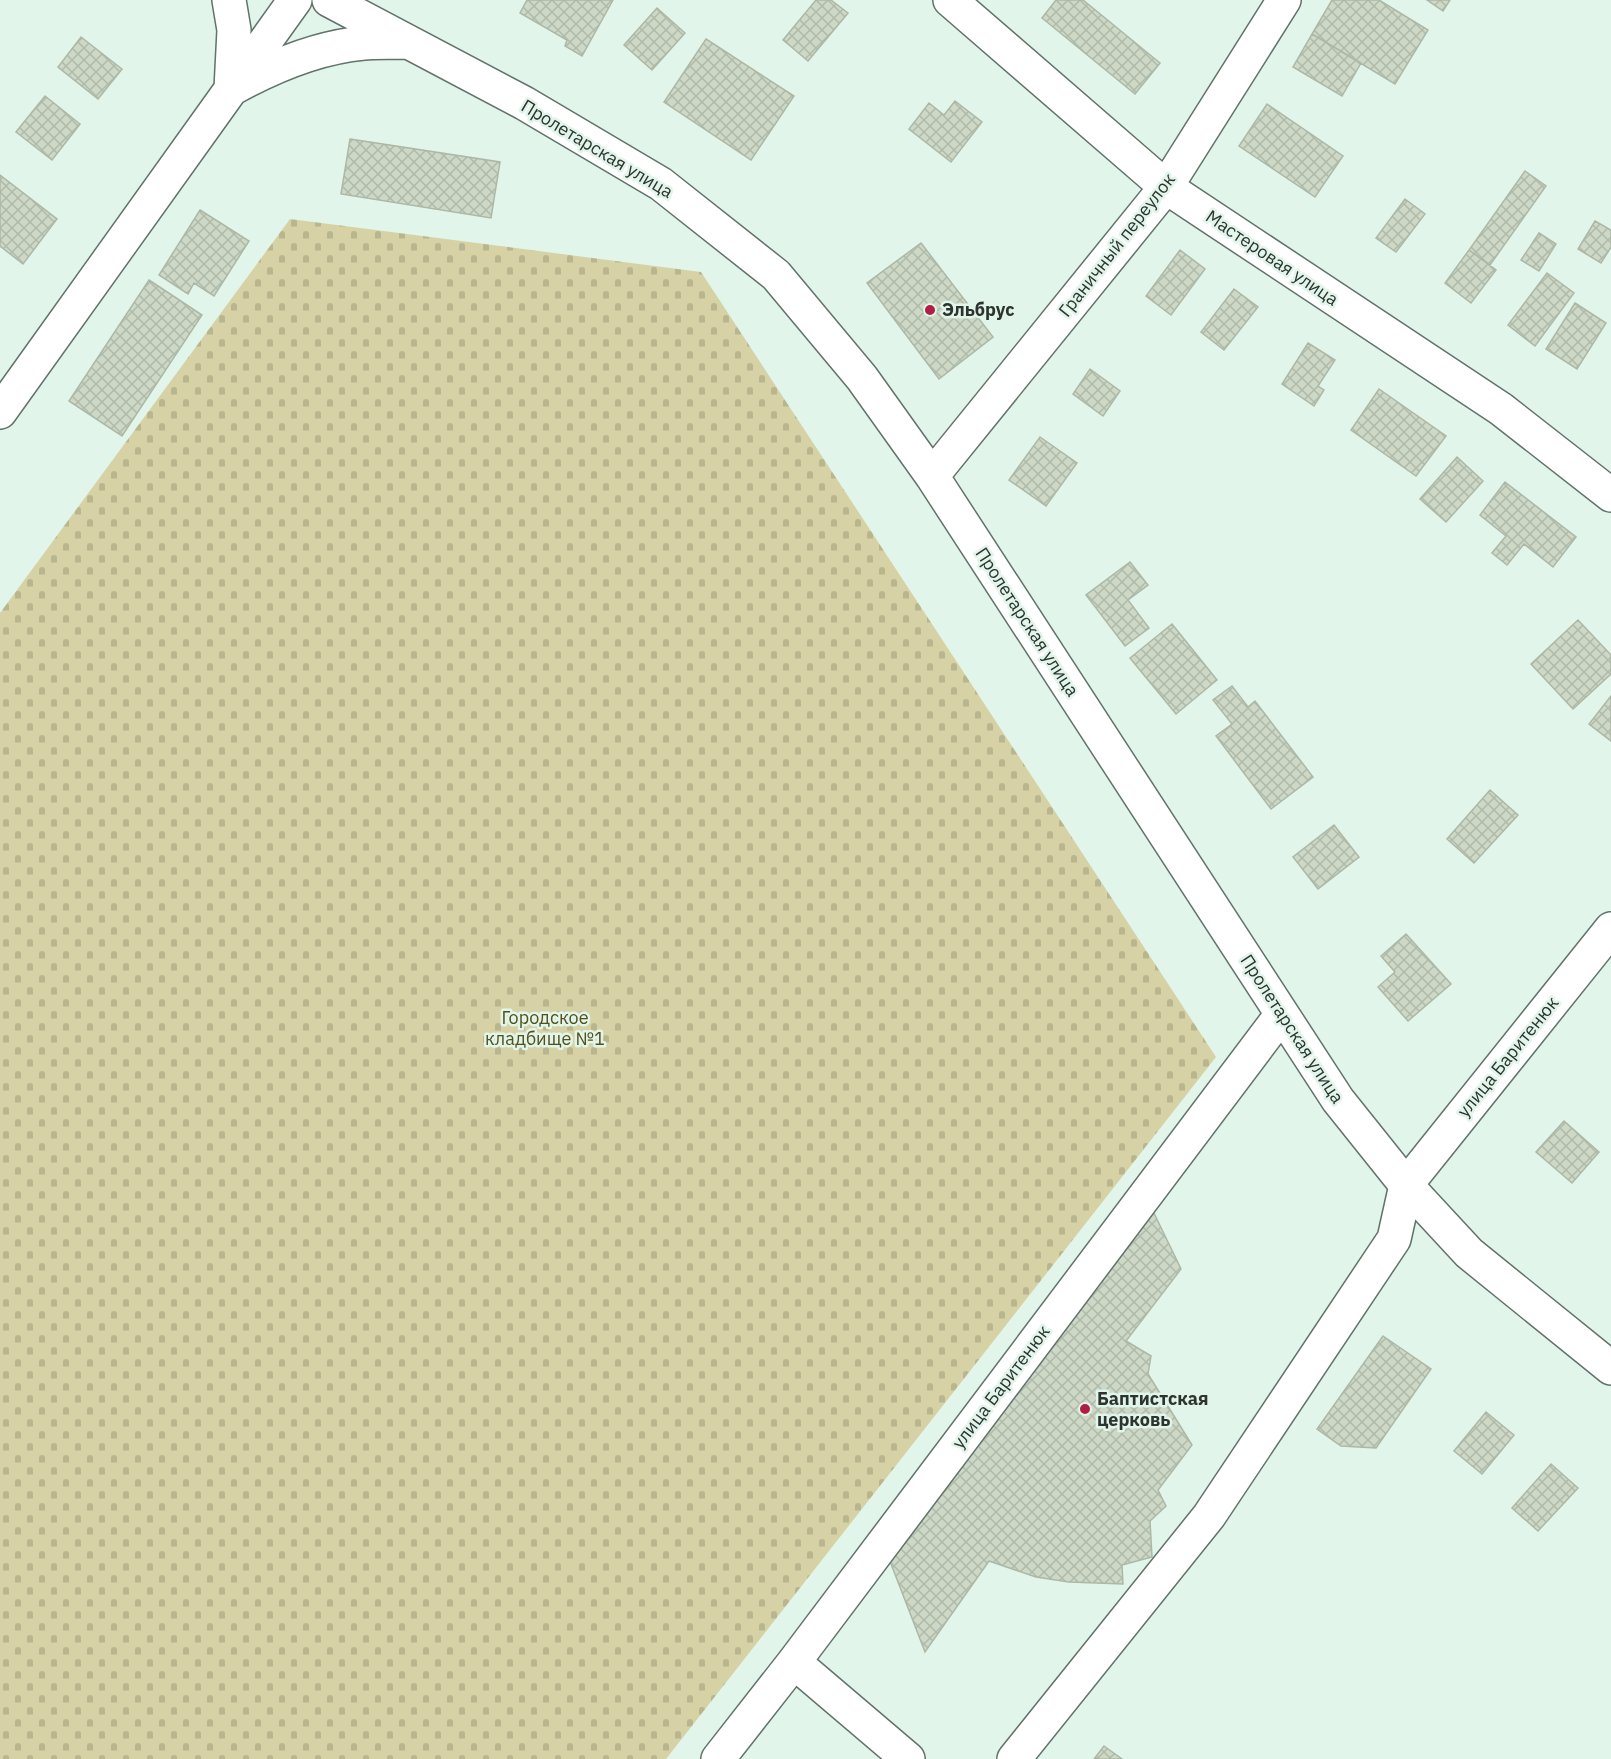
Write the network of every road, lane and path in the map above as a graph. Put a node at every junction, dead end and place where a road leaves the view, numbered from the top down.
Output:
1 (229, 0) edge
2 (295, 0) edge
3 (329, 0) edge
4 (950, 0) edge
5 (1284, 0) edge
6 (407, 42) junction
7 (231, 89) junction
8 (1166, 187) junction
9 (0, 412) edge
10 (932, 476) junction
11 (1611, 495) edge
12 (1611, 929) edge
13 (1282, 1014) junction
14 (1406, 1185) junction
15 (1611, 1368) edge
16 (794, 1662) junction
17 (718, 1759) edge
18 (908, 1759) edge
19 (1014, 1759) edge

1 - 7 street
2 - 7 street
3 - 6 street, Пролетарская улица
4 - 8 street, Мастеровая улица
5 - 8 street, Граничный переулок
6 - 7 street
6 - 10 street, Пролетарская улица
7 - 9 street
8 - 10 street, Граничный переулок
8 - 11 street, Мастеровая улица
10 - 13 street, Пролетарская улица
12 - 14 street, улица Баритенюк
13 - 14 street, Пролетарская улица
13 - 16 street, улица Баритенюк
14 - 15 street, Пролетарская улица
14 - 19 street
16 - 17 street, улица Баритенюк
16 - 18 street

